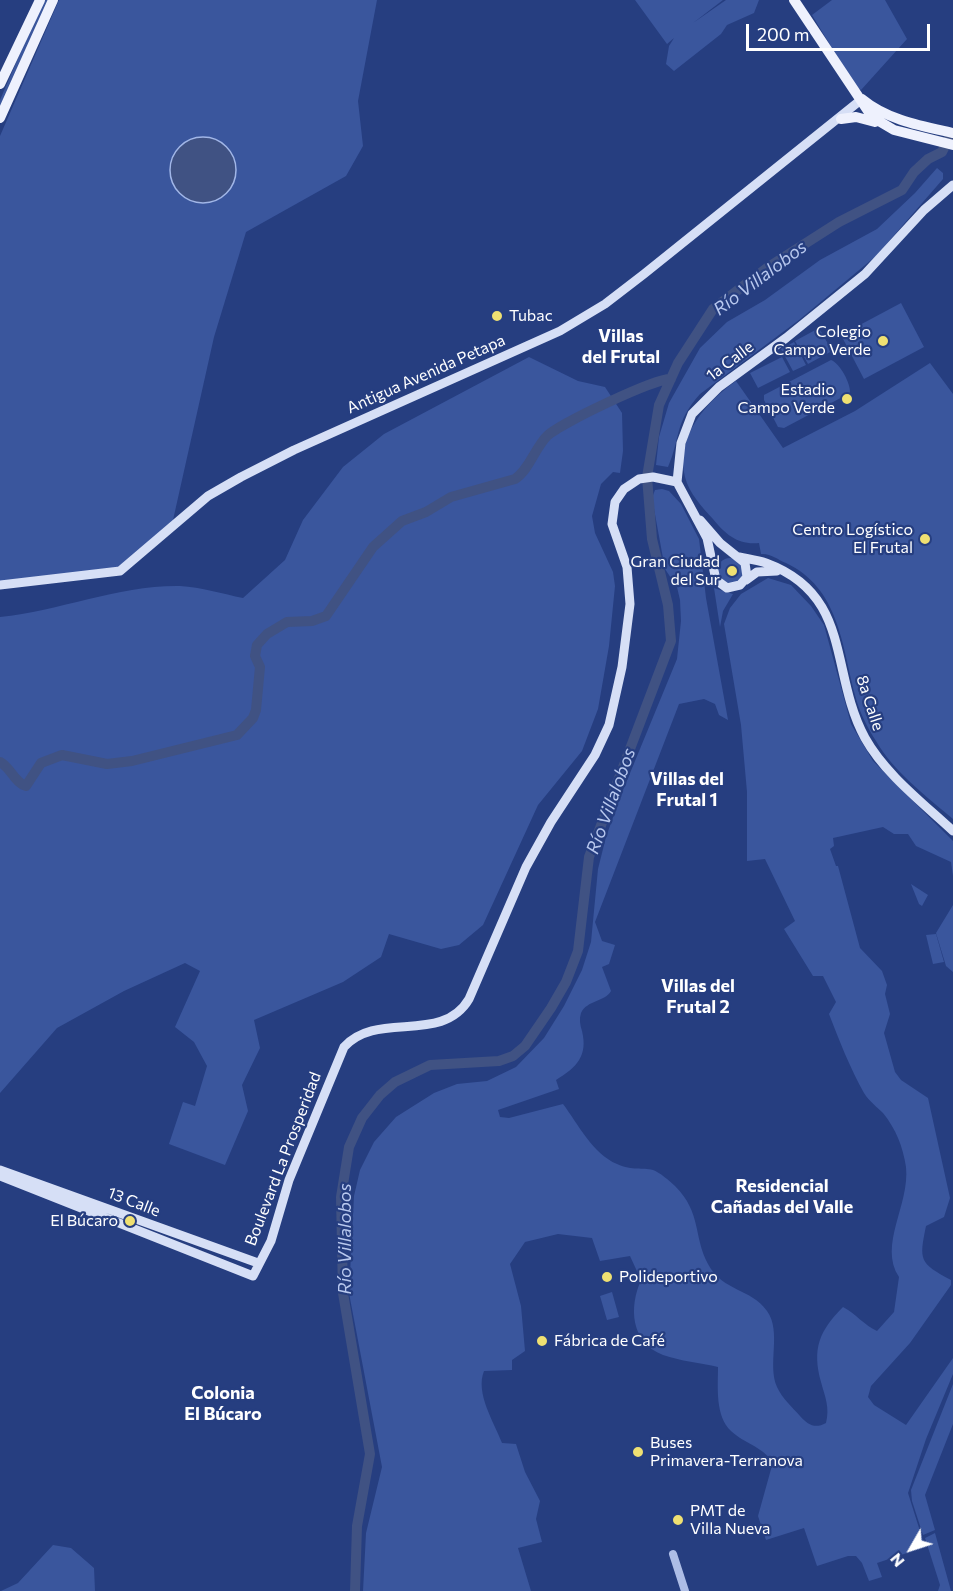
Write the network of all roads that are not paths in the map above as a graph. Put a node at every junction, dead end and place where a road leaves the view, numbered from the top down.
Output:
1 (39, 0) edge
2 (54, 0) edge
3 (794, 0) edge
4 (0, 84) edge
5 (861, 100) junction
6 (0, 118) edge
7 (841, 119) junction
8 (889, 128) junction
9 (926, 132) junction
10 (953, 133) edge
11 (953, 145) edge
12 (953, 185) edge
13 (672, 481) junction
14 (700, 520) junction
15 (736, 556) junction
16 (714, 569) junction
17 (784, 572) junction
18 (744, 582) junction
19 (0, 585) edge
20 (953, 831) edge
21 (0, 1170) edge
22 (0, 1176) edge
23 (258, 1263) junction
24 (253, 1276) joint
25 (673, 1554) dead end
26 (685, 1591) edge

1 - 4 main road
2 - 6 main road
3 - 5 main road
5 - 7 main road, Antigua Avenida Petapa
5 - 8 main road
5 - 9 main road
7 - 8 main road
7 - 19 main road, Antigua Avenida Petapa
8 - 9 main road
9 - 10 main road
9 - 11 main road
12 - 13 main road, 1a Calle
13 - 14 main road
13 - 23 main road, Boulevard La Prosperidad
14 - 15 main road
14 - 16 main road
15 - 16 main road
15 - 17 main road, 8a Calle
15 - 18 main road
16 - 18 main road
17 - 18 main road
17 - 20 main road, 8a Calle
21 - 23 main road, 13 Calle
22 - 24 main road, 13 Calle
23 - 24 main road, Boulevard La Prosperidad
25 - 26 street

